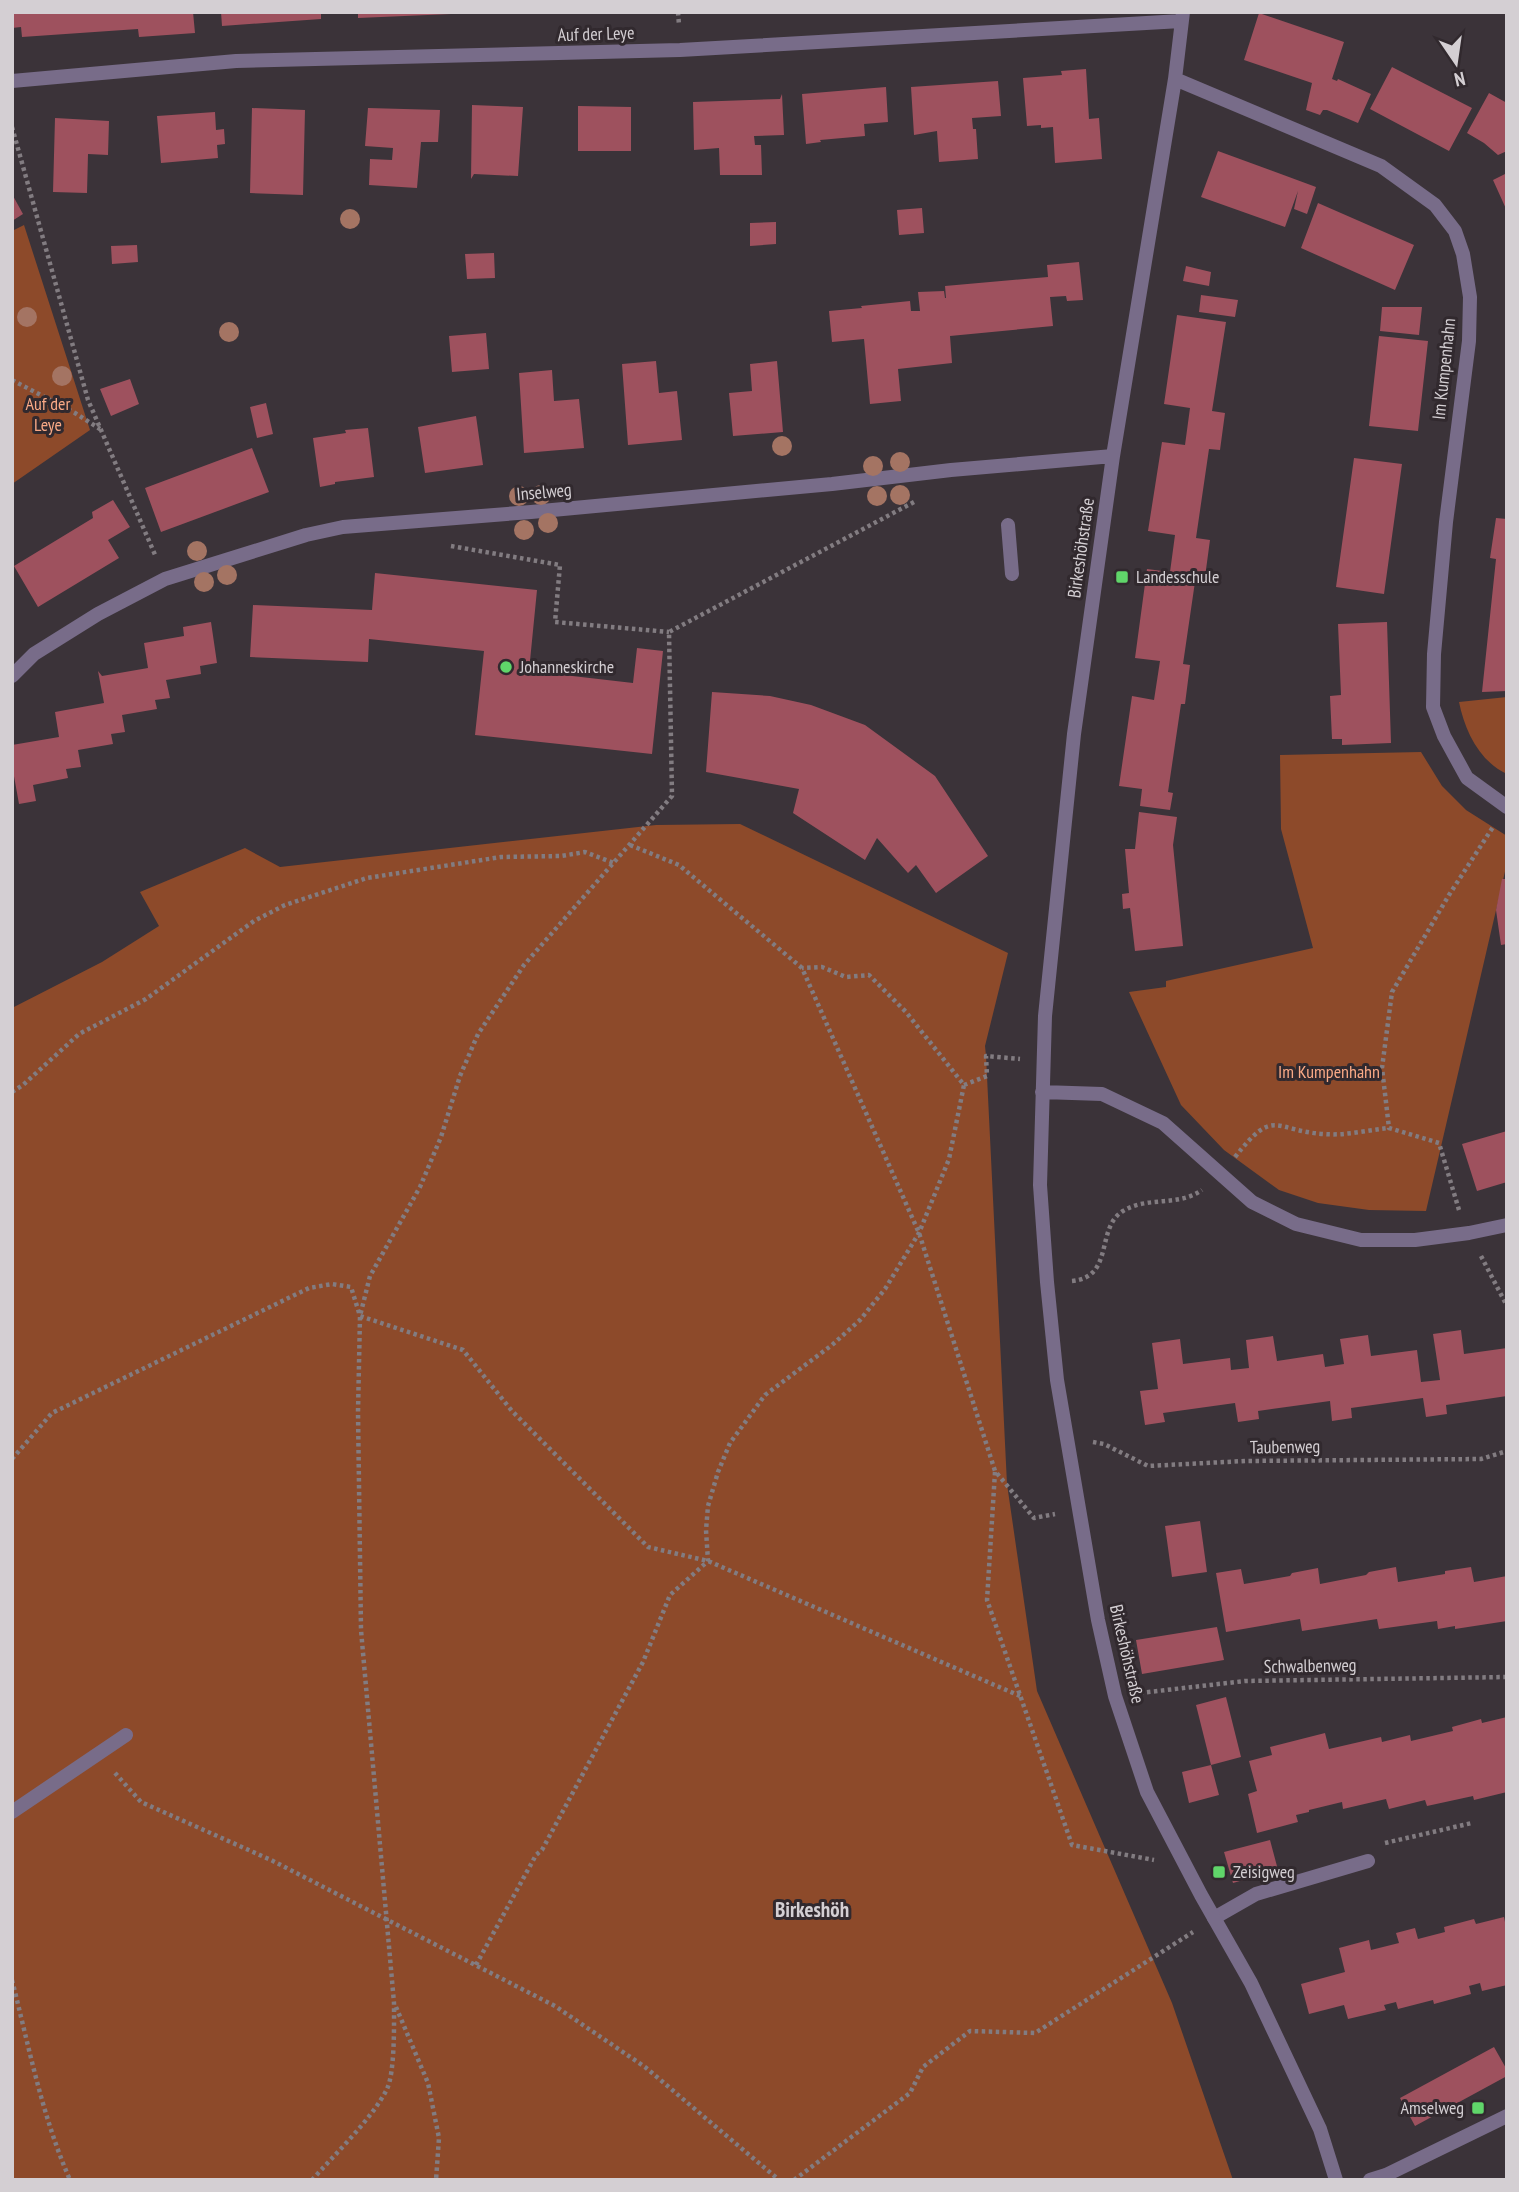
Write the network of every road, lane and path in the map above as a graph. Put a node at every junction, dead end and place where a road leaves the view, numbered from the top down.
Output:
1 (1182, 17) edge
2 (1174, 79) junction
3 (12, 81) edge
4 (12, 128) edge
5 (12, 380) edge
6 (100, 429) junction
7 (1113, 456) junction
8 (951, 470) junction
9 (425, 521) junction
10 (1008, 525) dead end
11 (1012, 573) dead end
12 (165, 579) junction
13 (669, 632) junction
14 (12, 676) edge
15 (1506, 807) edge
16 (630, 845) junction
17 (614, 863) junction
18 (802, 968) junction
19 (1042, 1062) junction
20 (964, 1085) junction
21 (12, 1092) edge
22 (1042, 1092) junction
23 (1507, 1225) edge
24 (919, 1233) junction
25 (1469, 1233) junction
26 (1507, 1306) edge
27 (360, 1316) junction
28 (1068, 1436) junction
29 (1507, 1451) edge
30 (12, 1459) edge
31 (996, 1471) junction
32 (1080, 1510) junction
33 (708, 1561) junction
34 (1507, 1677) edge
35 (1020, 1696) junction
36 (1115, 1696) junction
37 (126, 1735) dead end
38 (97, 1755) junction
39 (12, 1812) edge
40 (1472, 1822) dead end
41 (1368, 1861) joint
42 (1186, 1866) junction
43 (1214, 1918) junction
44 (387, 1919) junction
45 (476, 1965) junction
46 (12, 1980) edge
47 (394, 2003) junction
48 (1507, 2116) edge
49 (70, 2180) edge
50 (312, 2180) edge
51 (436, 2180) edge
52 (779, 2180) edge
53 (794, 2180) edge
54 (1336, 2180) edge
55 (1370, 2180) edge

1 - 2 street, Birkeshöhstraße
1 - 3 street, Auf der Leye
2 - 7 street, Birkeshöhstraße
2 - 15 street, Im Kumpenhahn
4 - 6 path
5 - 6 path
6 - 12 path
7 - 8 street, Inselweg
7 - 19 street, Birkeshöhstraße
8 - 9 street, Inselweg
8 - 13 path
9 - 12 street, Inselweg
9 - 13 path
10 - 11 street
12 - 14 street, Inselweg
13 - 16 path
15 - 25 path
16 - 17 path
16 - 18 path
17 - 21 path
17 - 27 path
18 - 20 path
18 - 24 path
19 - 20 path
19 - 22 street, Birkeshöhstraße
20 - 24 path
22 - 25 street
22 - 28 street, Birkeshöhstraße
23 - 25 street
24 - 31 path
24 - 33 path
25 - 26 path
27 - 30 path
27 - 33 path
27 - 44 path
28 - 29 path, Taubenweg
28 - 32 street, Birkeshöhstraße
31 - 32 path
31 - 35 path
32 - 36 street, Birkeshöhstraße
33 - 35 path
33 - 45 path
34 - 36 path, Schwalbenweg
35 - 42 path
36 - 42 street, Birkeshöhstraße
37 - 38 street
38 - 39 street
38 - 44 path
40 - 41 path
41 - 43 street
42 - 43 street, Birkeshöhstraße
43 - 53 path
43 - 54 street, Birkeshöhstraße
44 - 45 path
44 - 47 path
45 - 52 path
46 - 49 path
47 - 50 path
47 - 51 path
48 - 55 street

